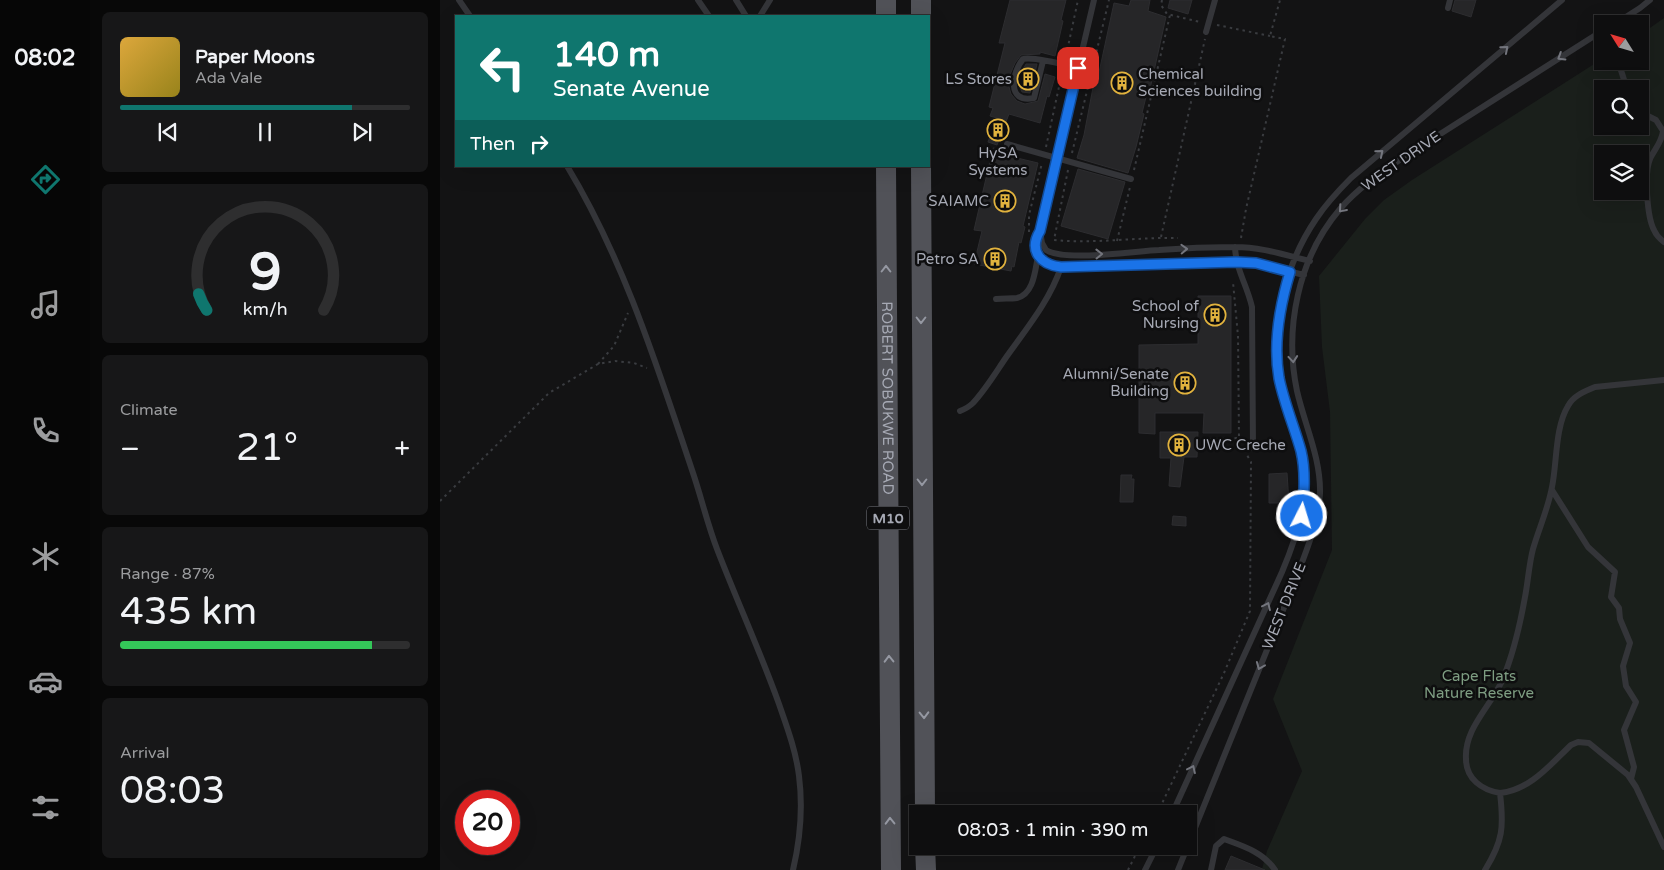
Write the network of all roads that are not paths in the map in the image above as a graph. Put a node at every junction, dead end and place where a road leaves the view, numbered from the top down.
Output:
1 (459, 0) edge
2 (698, 0) edge
3 (736, 0) edge
4 (770, 0) edge
5 (886, 0) edge
6 (921, 0) edge
7 (1094, 0) edge
8 (1215, 0) edge
9 (1450, 0) edge
10 (1562, 0) edge
11 (1650, 0) edge
12 (1448, 8) dead end
13 (469, 15) edge
14 (708, 15) edge
15 (745, 15) edge
16 (761, 15) edge
17 (886, 15) edge
18 (921, 15) edge
19 (1628, 15) edge
20 (1206, 32) road end
21 (1594, 36) edge
22 (1043, 61) junction
23 (1078, 68) junction
24 (1649, 116) edge
25 (1007, 144) dead end
26 (1057, 159) junction
27 (568, 167) edge
28 (886, 167) edge
29 (921, 167) edge
30 (1132, 180) road end
31 (1040, 231) junction
32 (1664, 242) edge
33 (1235, 247) junction
34 (1135, 252) junction
35 (1038, 256) junction
36 (1295, 258) junction
37 (1310, 261) junction
38 (1236, 262) junction
39 (1135, 266) junction
40 (1061, 267) junction
41 (1290, 272) junction
42 (1304, 275) junction
43 (996, 299) dead end
44 (1664, 380) edge
45 (960, 411) dead end
46 (1253, 448) dead end
47 (1552, 490) junction
48 (1631, 779) junction
49 (1500, 793) junction
50 (925, 805) edge
51 (1176, 805) edge
52 (1664, 847) edge
53 (926, 855) edge
54 (1152, 855) edge
55 (793, 870) edge
56 (891, 870) edge
57 (926, 870) edge
58 (1145, 870) edge
59 (1178, 870) edge
60 (1211, 870) edge
61 (1275, 870) edge
62 (1485, 870) edge

1 - 13 lane
2 - 14 lane
3 - 15 lane
4 - 16 lane
5 - 17 main road
6 - 18 main road
7 - 23 lane
8 - 20 lane
9 - 12 lane
36 -> 10 lane, WEST DRIVE
11 - 19 lane
21 -> 37 lane, WEST DRIVE
22 - 22 lane
22 - 23 lane
23 - 26 lane
24 - 32 lane
25 - 26 lane
26 - 30 lane
26 - 31 lane
27 - 55 lane
56 -> 28 main road, ROBERT SOBUKWE ROAD / M10
29 -> 50 main road, M10
31 -> 34 lane
31 - 35 lane
34 -> 33 lane
33 - 36 lane
33 - 38 lane
34 - 39 lane
35 - 40 lane
35 - 43 lane
36 - 37 lane
36 - 41 lane, WEST DRIVE
37 - 42 lane, WEST DRIVE
38 - 39 lane
38 - 41 lane
38 - 46 lane
39 - 40 lane
40 - 45 lane
41 - 42 lane
51 -> 41 lane, WEST DRIVE
42 -> 59 lane, WEST DRIVE
44 - 47 lane
47 - 48 lane
47 - 49 lane
48 - 49 lane
48 - 52 lane
49 - 62 lane
53 - 57 main road
54 - 58 lane
60 - 61 lane

